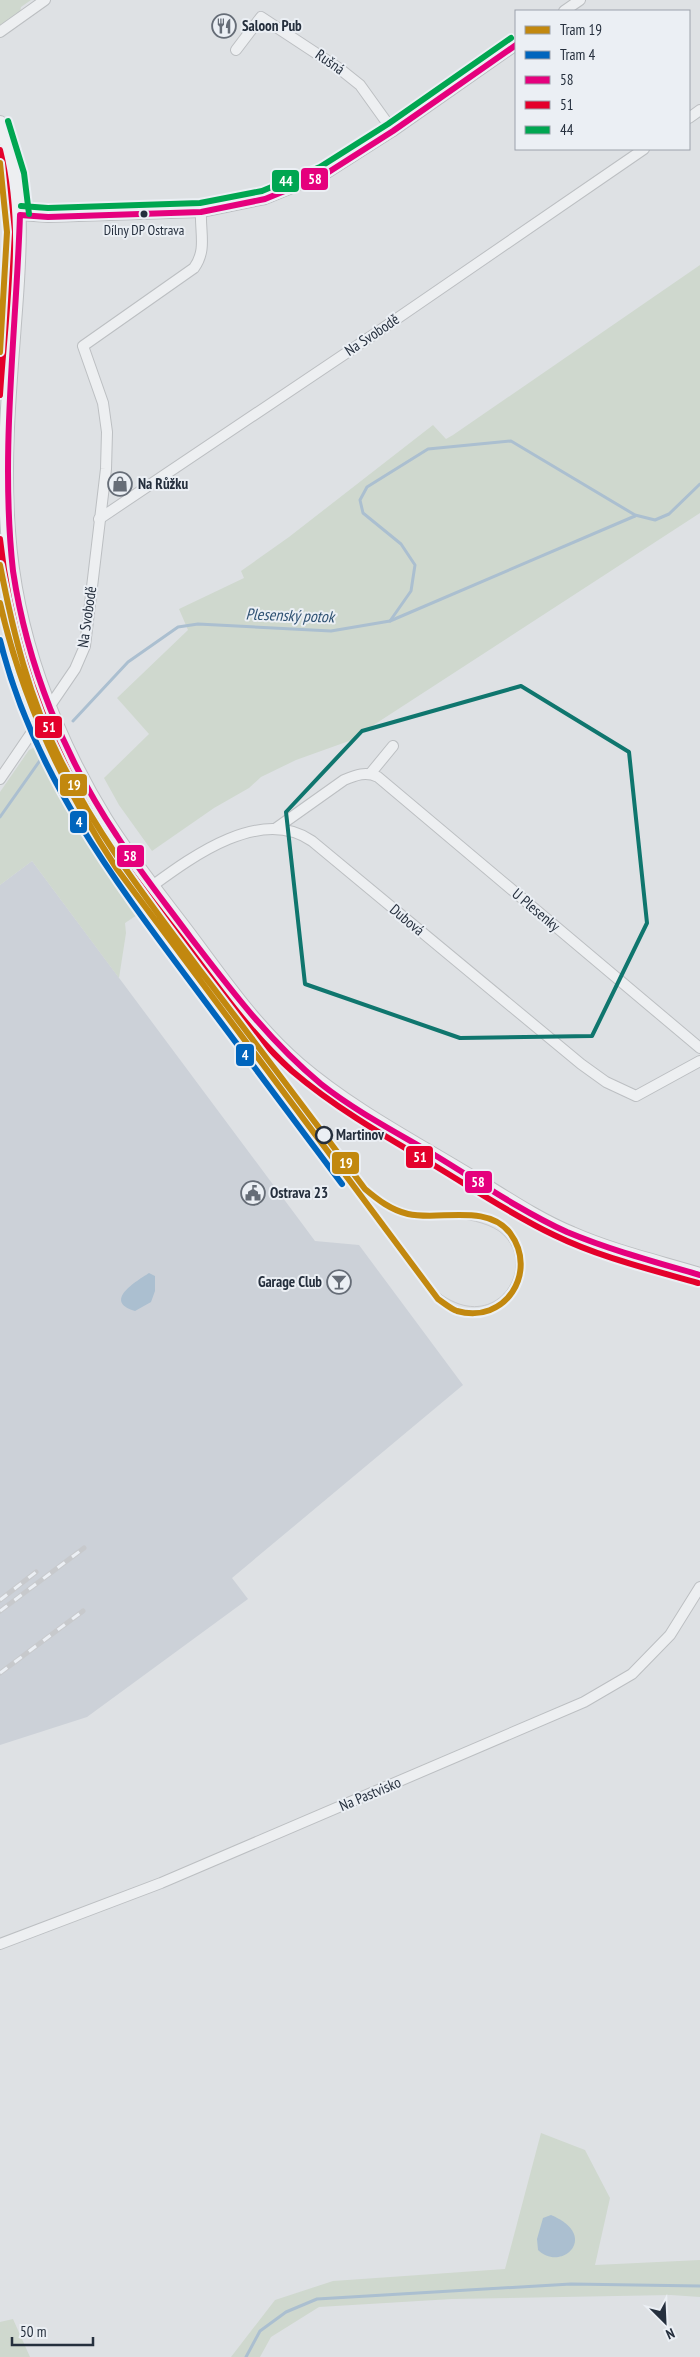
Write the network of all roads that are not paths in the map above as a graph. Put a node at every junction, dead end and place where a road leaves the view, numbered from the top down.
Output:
1 (46, 0) edge
2 (580, 0) edge
3 (565, 10) edge
4 (0, 32) edge
5 (515, 46) edge
6 (236, 50) dead end
7 (0, 122) edge
8 (393, 131) junction
9 (643, 150) edge
10 (201, 212) junction
11 (20, 215) junction
12 (99, 519) junction
13 (49, 706) junction
14 (393, 746) dead end
15 (370, 774) junction
16 (0, 779) edge
17 (275, 829) junction
18 (152, 886) junction
19 (700, 1048) edge
20 (700, 1061) edge
21 (700, 1275) edge
22 (700, 1587) edge
23 (0, 1944) edge

1 - 4 street
2 - 3 street
5 - 8 street
6 - 8 street, Rušná
7 - 11 street
8 - 10 street
9 - 12 street, Na Svobodě
10 - 11 street
10 - 12 street, Na Svobodě
11 - 13 street
12 - 13 street, Na Svobodě
13 - 16 street, Na Svobodě
13 - 18 street
14 - 15 street
15 - 17 street
15 - 19 street, U Plesenky
17 - 18 street, Dubová
17 - 20 street, Dubová
18 - 21 street
22 - 23 street, Na Pastvisko

